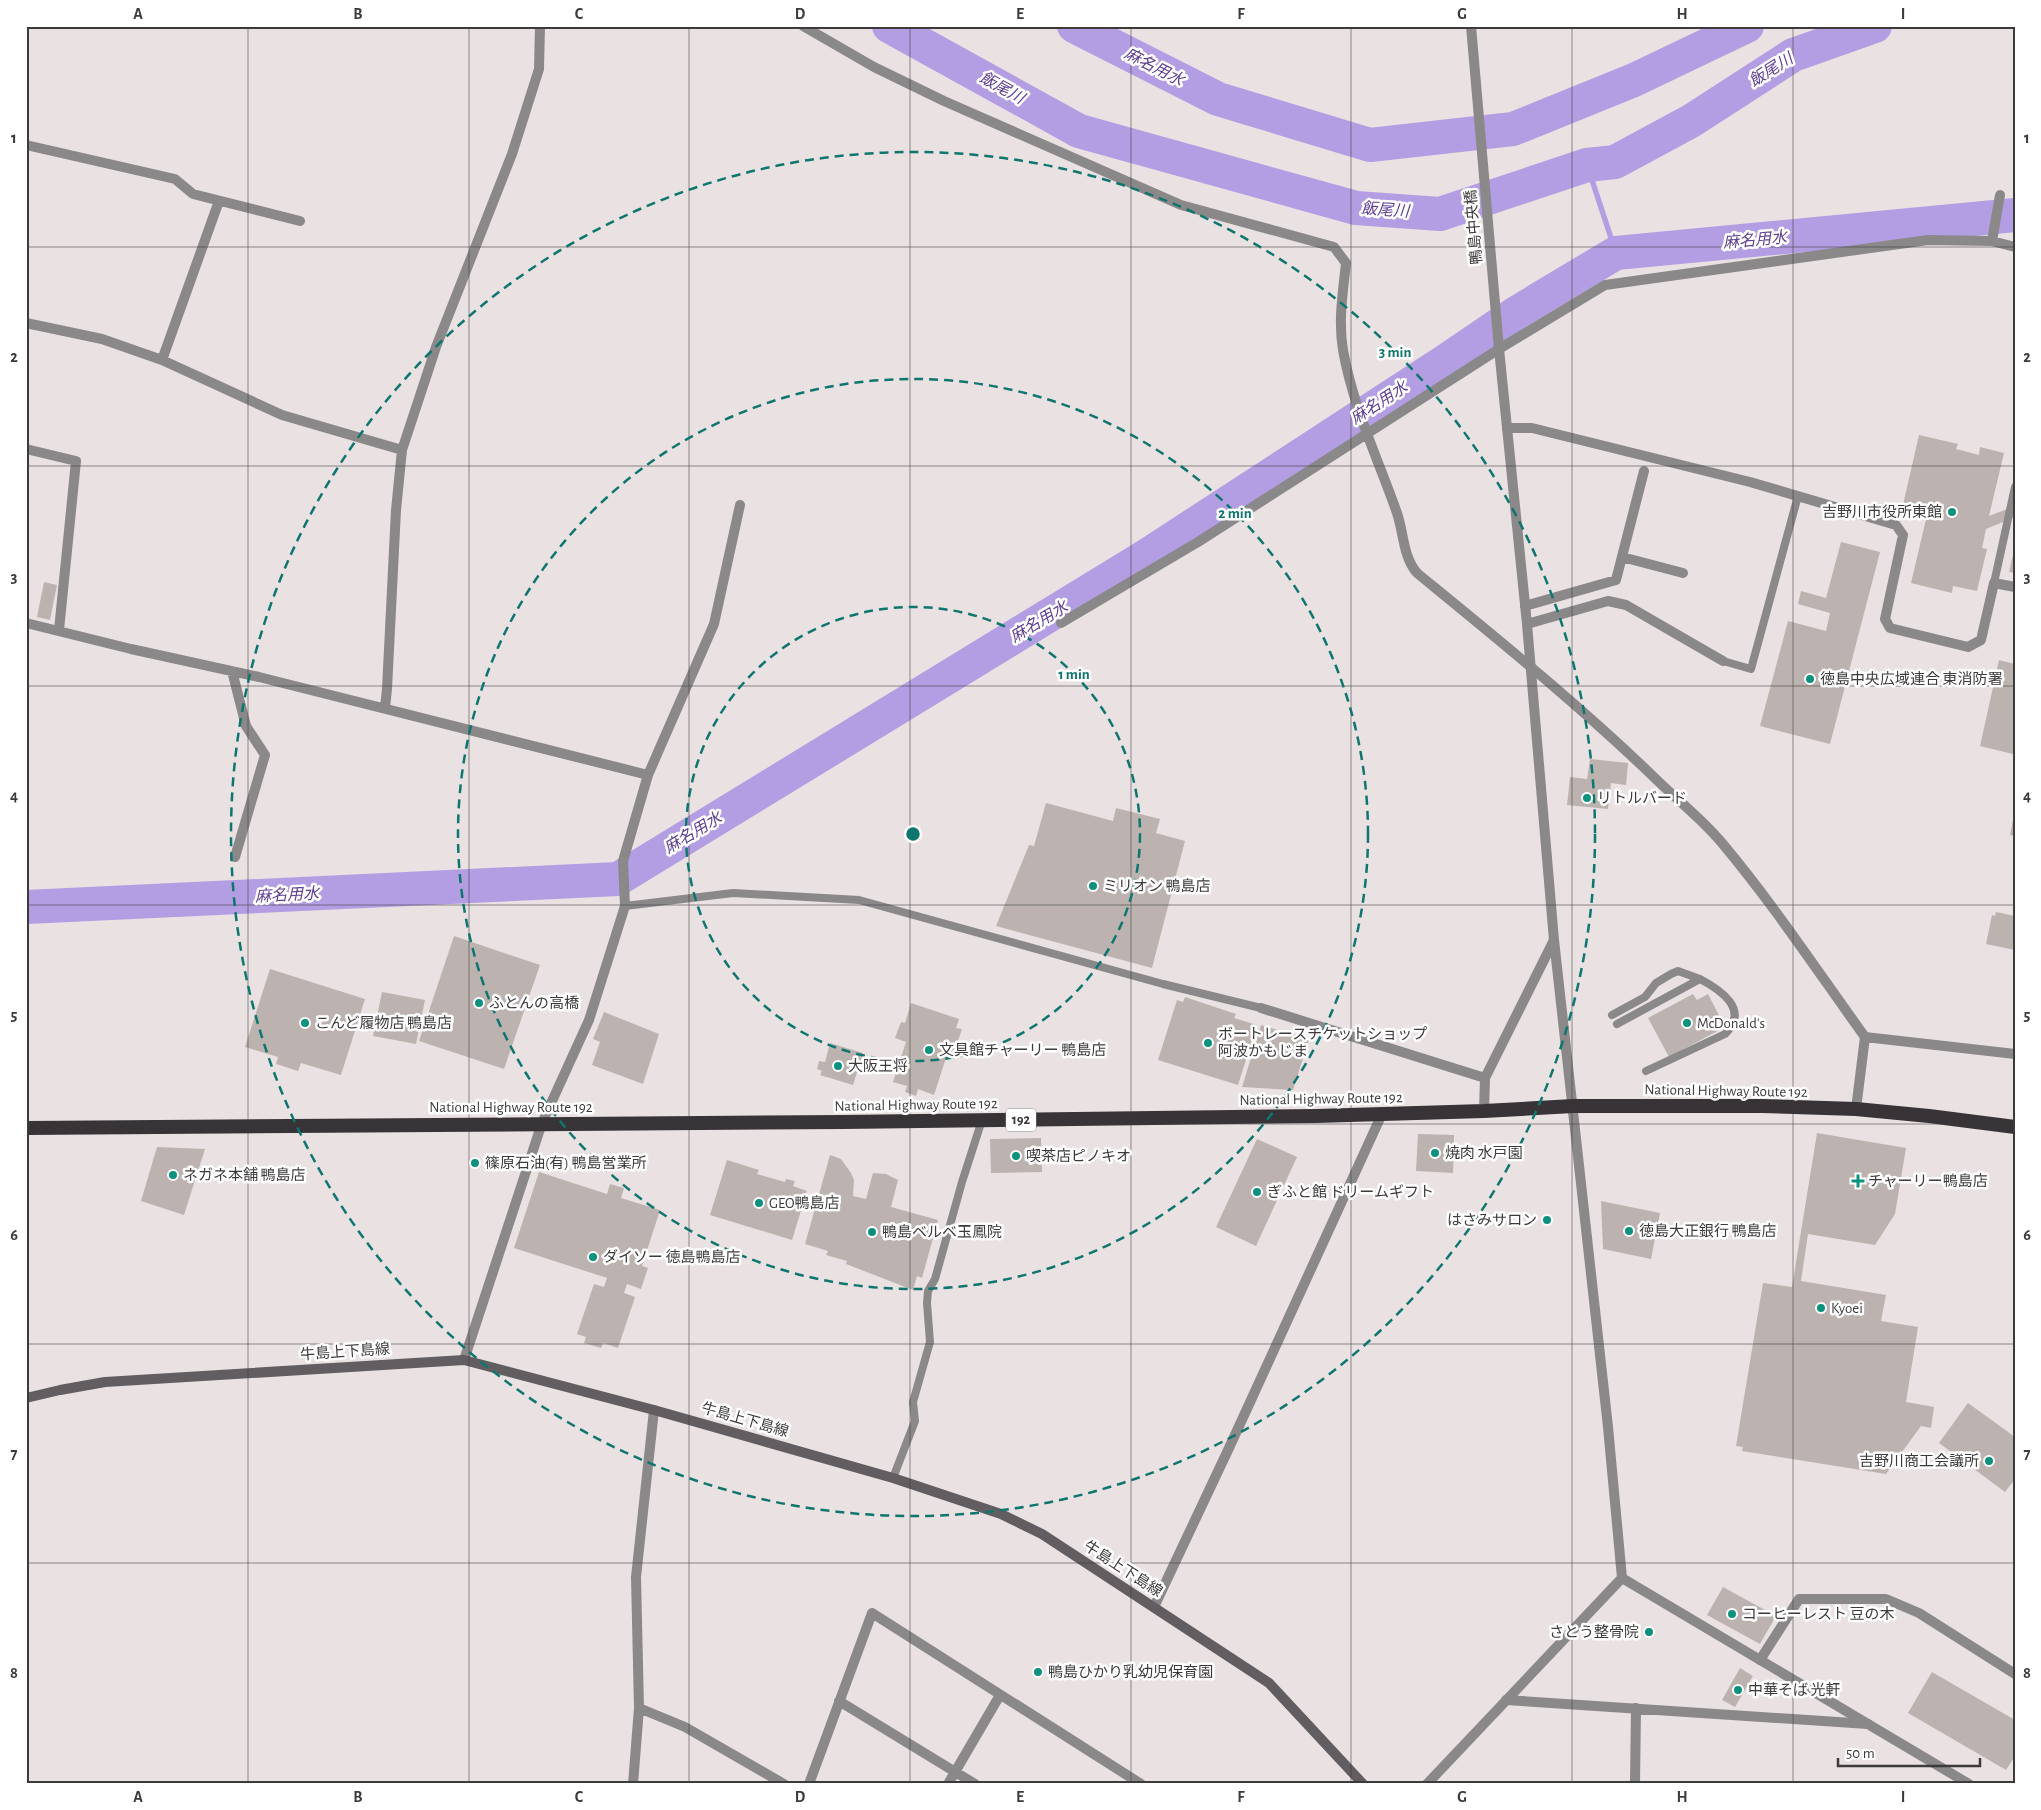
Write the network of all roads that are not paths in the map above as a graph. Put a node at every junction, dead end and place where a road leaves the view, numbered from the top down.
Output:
1 (540, 26) edge
2 (803, 26) edge
3 (1471, 26) edge
4 (26, 145) edge
5 (2000, 195) dead end
6 (219, 201) junction
7 (300, 221) dead end
8 (1992, 241) junction
9 (2015, 247) edge
10 (26, 323) edge
11 (1499, 349) junction
12 (162, 360) junction
13 (1507, 428) junction
14 (1366, 431) junction
15 (26, 449) edge
16 (402, 450) junction
17 (1644, 471) dead end
18 (2015, 487) edge
19 (1798, 496) junction
20 (740, 505) dead end
21 (1622, 557) junction
22 (1683, 573) dead end
23 (1994, 583) junction
24 (2015, 587) edge
25 (1525, 606) junction
26 (26, 623) edge
27 (1061, 623) dead end
28 (1527, 624) junction
29 (59, 630) junction
30 (1723, 662) joint
31 (1529, 665) junction
32 (232, 671) junction
33 (385, 708) junction
34 (648, 775) junction
35 (235, 857) dead end
36 (625, 906) junction
37 (1554, 940) junction
38 (1700, 979) junction
39 (1261, 1008) joint
40 (1612, 1015) dead end
41 (1617, 1024) dead end
42 (1865, 1037) junction
43 (2015, 1054) edge
44 (1646, 1071) dead end
45 (1485, 1078) junction
46 (1573, 1106) junction
47 (1856, 1109) junction
48 (1484, 1111) junction
49 (1382, 1114) junction
50 (982, 1120) junction
51 (542, 1123) junction
52 (2015, 1127) edge
53 (26, 1128) edge
54 (464, 1360) junction
55 (26, 1398) edge
56 (654, 1410) junction
57 (892, 1478) junction
58 (1622, 1578) junction
59 (1154, 1607) junction
60 (1760, 1660) junction
61 (2015, 1674) edge
62 (1000, 1695) junction
63 (1506, 1700) junction
64 (839, 1701) junction
65 (639, 1708) junction
66 (1636, 1708) junction
67 (1868, 1724) junction
68 (955, 1771) junction
69 (633, 1784) edge
70 (784, 1784) edge
71 (809, 1784) edge
72 (948, 1784) edge
73 (975, 1784) edge
74 (1141, 1784) edge
75 (1363, 1784) edge
76 (1427, 1784) edge
77 (1635, 1784) edge
78 (1968, 1784) edge

1 - 16 street
2 - 14 street
3 - 11 street, 鴨島中央橋
4 - 6 street
5 - 8 street
6 - 7 street
6 - 12 street
8 - 9 street
8 - 11 street
10 - 12 street
11 - 13 street, 鴨島中央橋
11 - 14 street
12 - 16 street
13 - 19 street
13 - 25 street, 鴨島中央橋
14 - 27 street
14 - 31 street
15 - 29 street
16 - 33 street
17 - 21 street
18 - 23 lane
19 - 23 street
19 - 30 lane
20 - 34 street
21 - 22 street
21 - 25 street
23 - 24 street
25 - 28 street, 鴨島中央橋
26 - 29 street
28 - 30 street
28 - 31 street, 鴨島中央橋
29 - 32 street
31 - 37 street, 鴨島中央橋
31 - 42 street
32 - 33 street
32 - 35 street
33 - 34 street
34 - 36 street
36 - 39 lane
36 - 51 street
37 - 45 street
37 - 46 street, 鴨島中央橋
38 - 40 lane
38 - 41 lane
38 - 44 lane
39 - 45 street
42 - 43 street
42 - 47 street
45 - 48 street
46 - 47 highway, National Highway Route 192 / 192
46 - 48 highway, National Highway Route 192 / 192
46 - 58 street, 鴨島中央橋
47 - 52 highway, National Highway Route 192 / 192
48 - 49 highway, National Highway Route 192 / 192
49 - 50 highway, National Highway Route 192 / 192
49 - 59 street
50 - 51 highway, National Highway Route 192 / 192
50 - 57 lane
51 - 53 highway, National Highway Route 192 / 192
51 - 54 street
54 - 55 main road, 牛島上下島線
54 - 56 main road, 牛島上下島線
56 - 57 main road, 牛島上下島線
56 - 65 street
57 - 59 main road, 牛島上下島線
58 - 60 street
58 - 63 street
59 - 75 main road, 牛島上下島線
60 - 61 street
60 - 67 street
62 - 64 street
62 - 68 street
62 - 74 street
63 - 66 street
63 - 76 street
64 - 68 street
64 - 71 street
65 - 69 street
65 - 70 street
66 - 67 street
66 - 77 street
67 - 78 street
68 - 72 street
68 - 73 street

